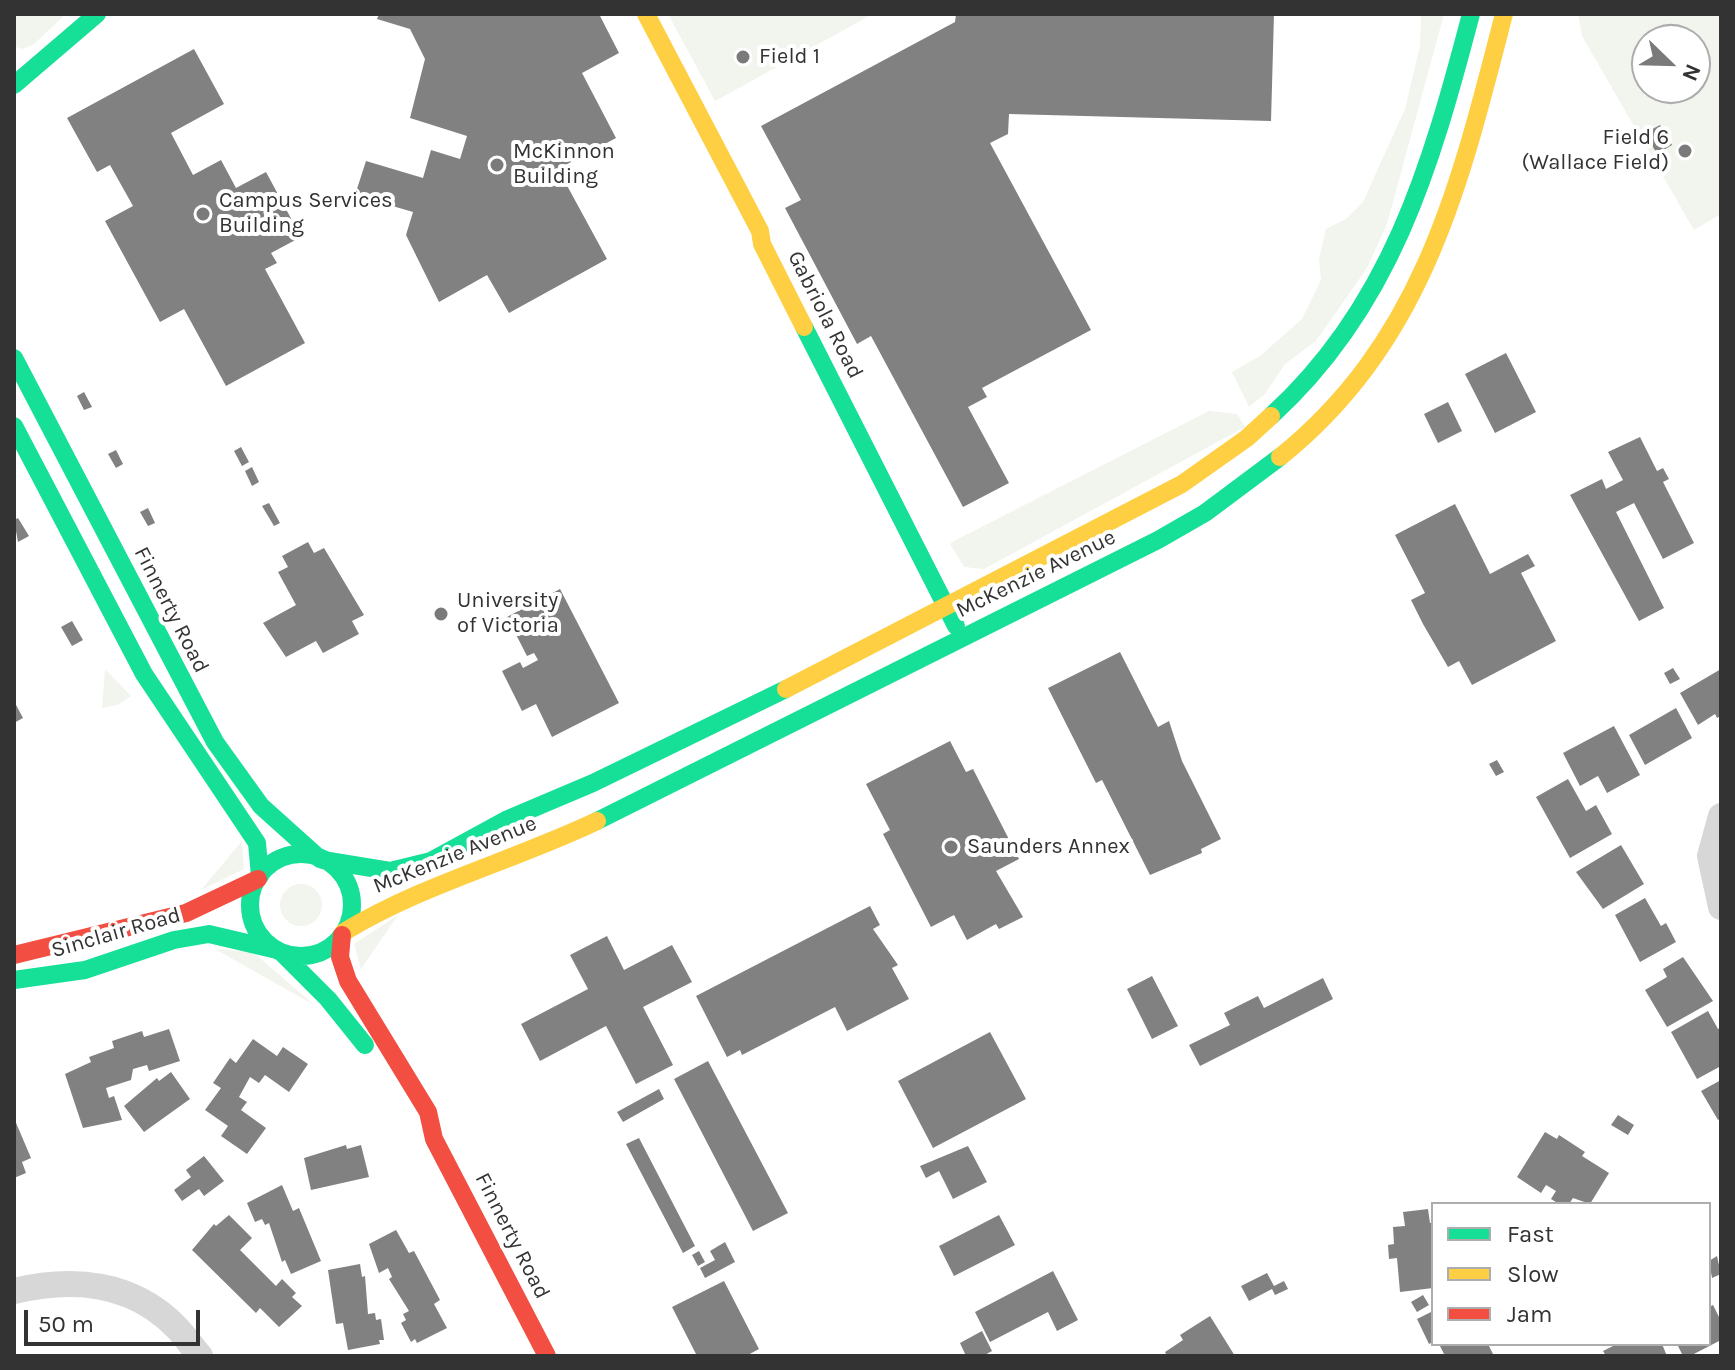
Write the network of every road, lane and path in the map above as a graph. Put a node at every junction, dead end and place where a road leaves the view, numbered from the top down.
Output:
1 (97, 14) edge
2 (646, 14) edge
3 (1471, 14) edge
4 (1504, 14) edge
5 (14, 85) edge
6 (14, 358) edge
7 (14, 426) edge
8 (944, 606) junction
9 (962, 637) junction
10 (1721, 816) edge
11 (322, 859) junction
12 (259, 877) junction
13 (1721, 907) edge
14 (343, 933) junction
15 (279, 951) junction
16 (14, 955) edge
17 (14, 980) edge
18 (434, 1139) junction
19 (14, 1291) edge
20 (199, 1355) edge
21 (547, 1356) edge

1 - 5 main road
2 - 8 main road, Gabriola Road
3 - 8 main road, McKenzie Avenue
4 - 9 main road, McKenzie Avenue
6 - 11 main road, Finnerty Road
7 - 12 main road
8 - 9 main road, Gabriola Road
8 - 11 main road, McKenzie Avenue
9 - 14 main road, McKenzie Avenue
10 - 13 street
11 - 12 main road
11 - 14 main road
12 - 15 main road
12 - 16 main road, Sinclair Road
14 - 15 main road
14 - 18 main road, Finnerty Road
15 - 17 main road, Sinclair Road
15 - 18 main road, Finnerty Road
18 - 21 main road, Finnerty Road
19 - 20 street

